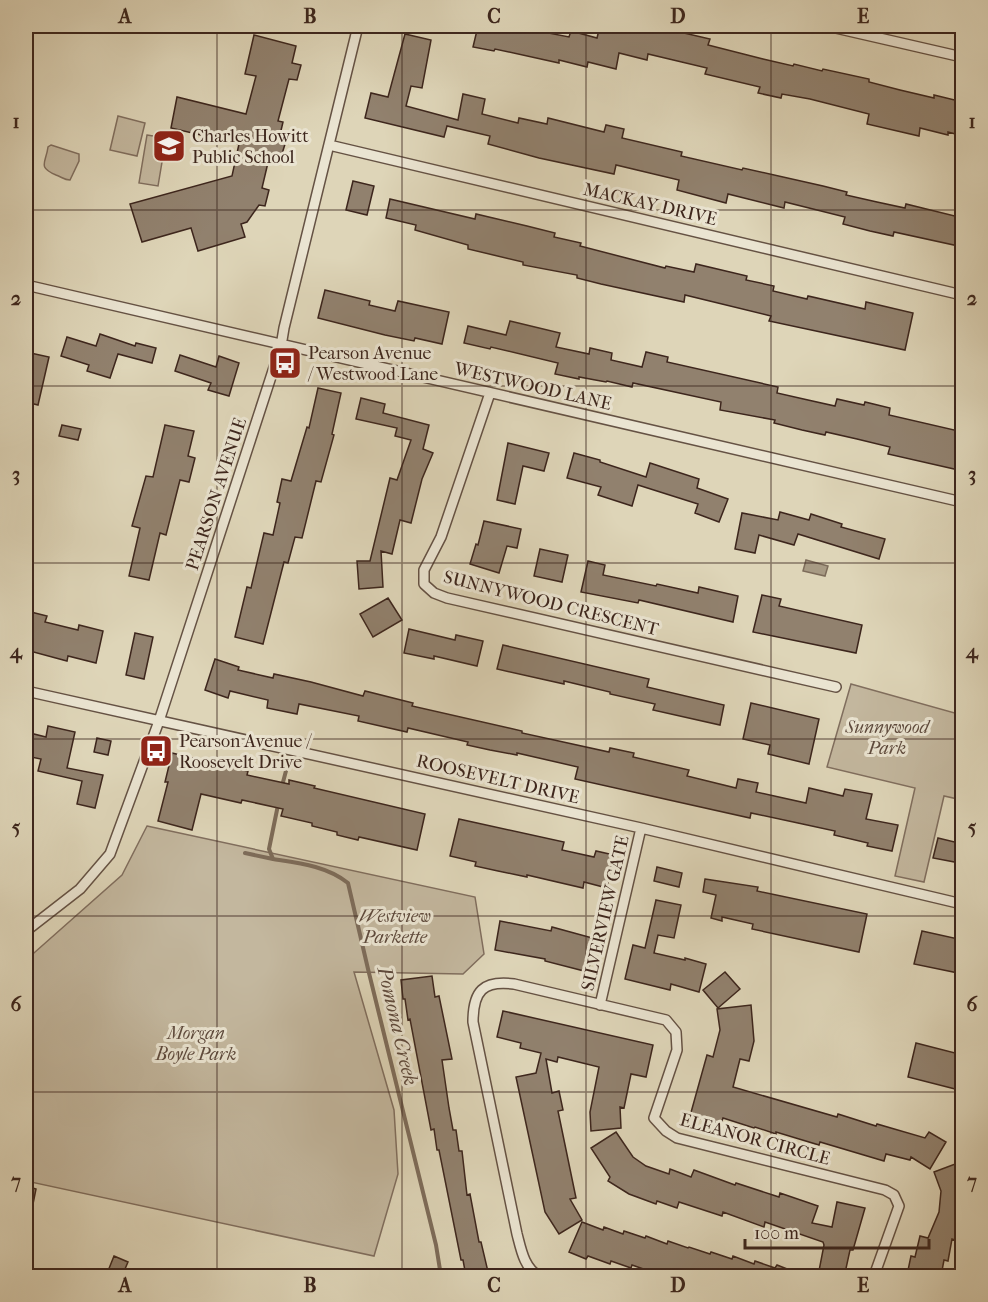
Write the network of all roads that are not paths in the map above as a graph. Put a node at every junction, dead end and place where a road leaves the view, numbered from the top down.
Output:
1 (358, 26) edge
2 (827, 26) edge
3 (963, 57) edge
4 (329, 145) junction
5 (26, 285) edge
6 (963, 295) edge
7 (281, 346) junction
8 (490, 393) junction
9 (963, 502) edge
10 (836, 687) dead end
11 (26, 691) edge
12 (159, 721) junction
13 (641, 828) junction
14 (963, 904) edge
15 (26, 931) edge
16 (600, 1005) junction
17 (539, 1276) edge
18 (874, 1276) edge

1 - 4 street, PEARSON AVENUE
2 - 3 street
4 - 6 street, MACKAY DRIVE
4 - 7 street, PEARSON AVENUE
5 - 7 street, WESTWOOD LANE
7 - 8 street, WESTWOOD LANE
7 - 12 street, PEARSON AVENUE
8 - 9 street, WESTWOOD LANE
8 - 10 street, SUNNYWOOD CRESCENT
11 - 12 street, ROOSEVELT DRIVE
12 - 13 street, ROOSEVELT DRIVE
12 - 15 street, PEARSON AVENUE
13 - 14 street, ROOSEVELT DRIVE
13 - 16 street, SILVERVIEW GATE
16 - 17 street, ELEANOR CIRCLE
16 - 18 street, ELEANOR CIRCLE

